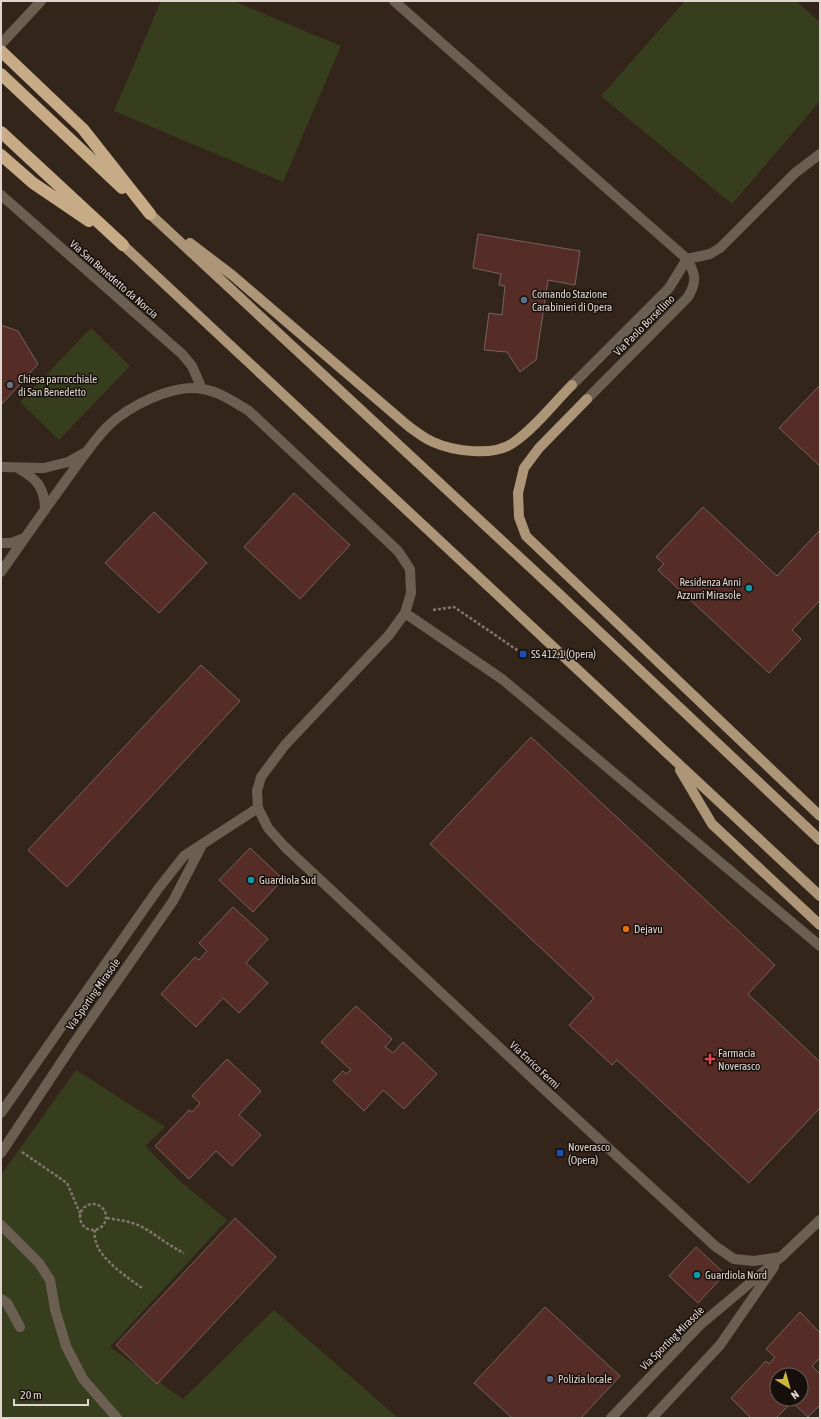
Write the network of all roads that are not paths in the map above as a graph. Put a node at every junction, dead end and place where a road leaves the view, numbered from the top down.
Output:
1 (394, 1) edge
2 (39, 4) edge
3 (1, 44) edge
4 (1, 51) edge
5 (1, 74) edge
6 (1, 132) edge
7 (1, 154) edge
8 (820, 154) edge
9 (1, 195) edge
10 (150, 214) junction
11 (123, 244) junction
12 (687, 259) junction
13 (572, 385) joint
14 (202, 389) junction
15 (587, 399) joint
16 (86, 452) junction
17 (3, 467) edge
18 (19, 468) junction
19 (45, 510) junction
20 (25, 538) junction
21 (1, 543) edge
22 (1, 572) edge
23 (405, 613) junction
24 (673, 760) junction
25 (258, 808) junction
26 (820, 816) edge
27 (820, 840) edge
28 (201, 847) junction
29 (820, 896) edge
30 (820, 925) edge
31 (820, 946) edge
32 (1, 1113) edge
33 (1, 1153) edge
34 (820, 1220) edge
35 (1, 1225) edge
36 (781, 1257) junction
37 (1, 1299) edge
38 (20, 1327) dead end
39 (117, 1418) edge
40 (611, 1418) edge
41 (652, 1418) edge

1 - 12 street
2 - 3 street
4 - 10 highway
5 - 10 highway
6 - 11 highway
7 - 11 highway
8 - 12 street
9 - 14 street, Via San Benedetto da Norcia
10 - 13 main road
10 - 27 main road
11 - 24 main road
12 - 13 street, Via Paolo Borsellino
12 - 15 street, Via Paolo Borsellino
14 - 16 street
14 - 23 street
15 - 26 main road
16 - 18 street
16 - 19 street
17 - 18 street
18 - 19 street
19 - 20 street
20 - 21 street
20 - 22 street
23 - 25 street
23 - 31 street
24 - 29 main road
24 - 30 main road
25 - 28 street, Via Sporting Mirasole
25 - 36 street, Via Enrico Fermi
28 - 32 street, Via Sporting Mirasole
28 - 33 street, Via Sporting Mirasole
34 - 36 street
35 - 39 street
36 - 40 street, Via Sporting Mirasole
36 - 41 street
37 - 38 street

